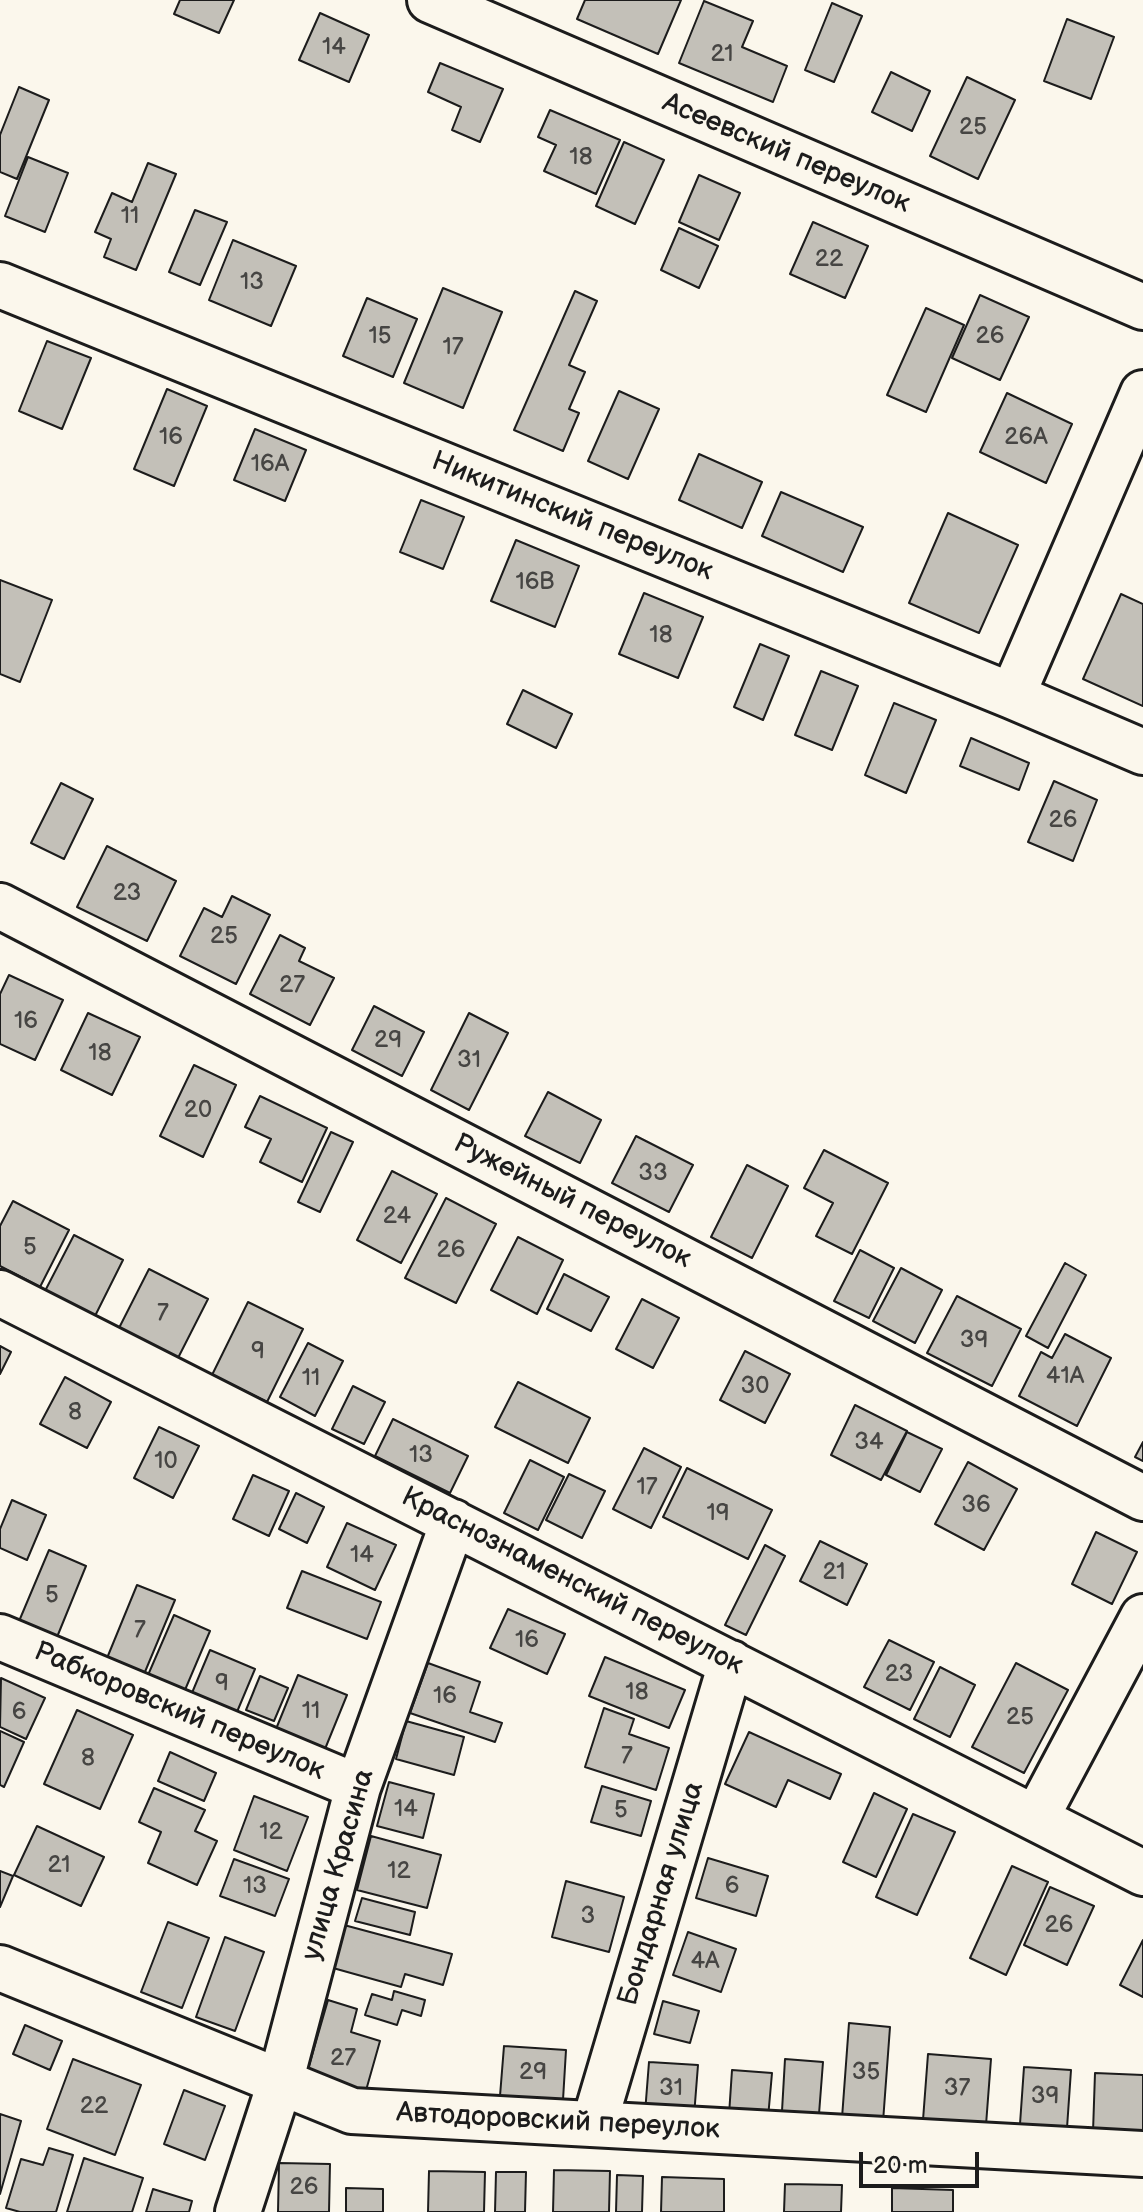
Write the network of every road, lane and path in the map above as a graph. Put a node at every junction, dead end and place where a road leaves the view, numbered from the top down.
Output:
1 (430, 0) edge
2 (0, 285) edge
3 (1143, 307) edge
4 (1143, 393) edge
5 (1012, 696) junction
6 (1143, 752) edge
7 (0, 906) edge
8 (0, 1293) edge
9 (1143, 1498) edge
10 (453, 1522) junction
11 (1143, 1617) edge
12 (0, 1637) edge
13 (731, 1663) junction
14 (358, 1787) junction
15 (1036, 1818) junction
16 (1143, 1873) edge
17 (0, 1968) edge
18 (280, 2083) junction
19 (594, 2124) junction
20 (1143, 2154) edge
21 (238, 2212) edge

1 - 3 street, Асеевский переулок
2 - 5 street, Никитинский переулок
4 - 5 street
5 - 6 street, Никитинский переулок
7 - 9 street, Ружейный переулок
8 - 10 street, Краснознаменский переулок
10 - 13 street, Краснознаменский переулок
10 - 14 street, улица Красина
11 - 15 street
12 - 14 street, Рабкоровский переулок
13 - 15 street, Краснознаменский переулок
13 - 19 street, Бондарная улица
14 - 18 street, улица Красина
15 - 16 street, Краснознаменский переулок
17 - 18 street, Автодоровский переулок
18 - 19 street, Автодоровский переулок
18 - 21 street, улица Красина
19 - 20 street, Автодоровский переулок

